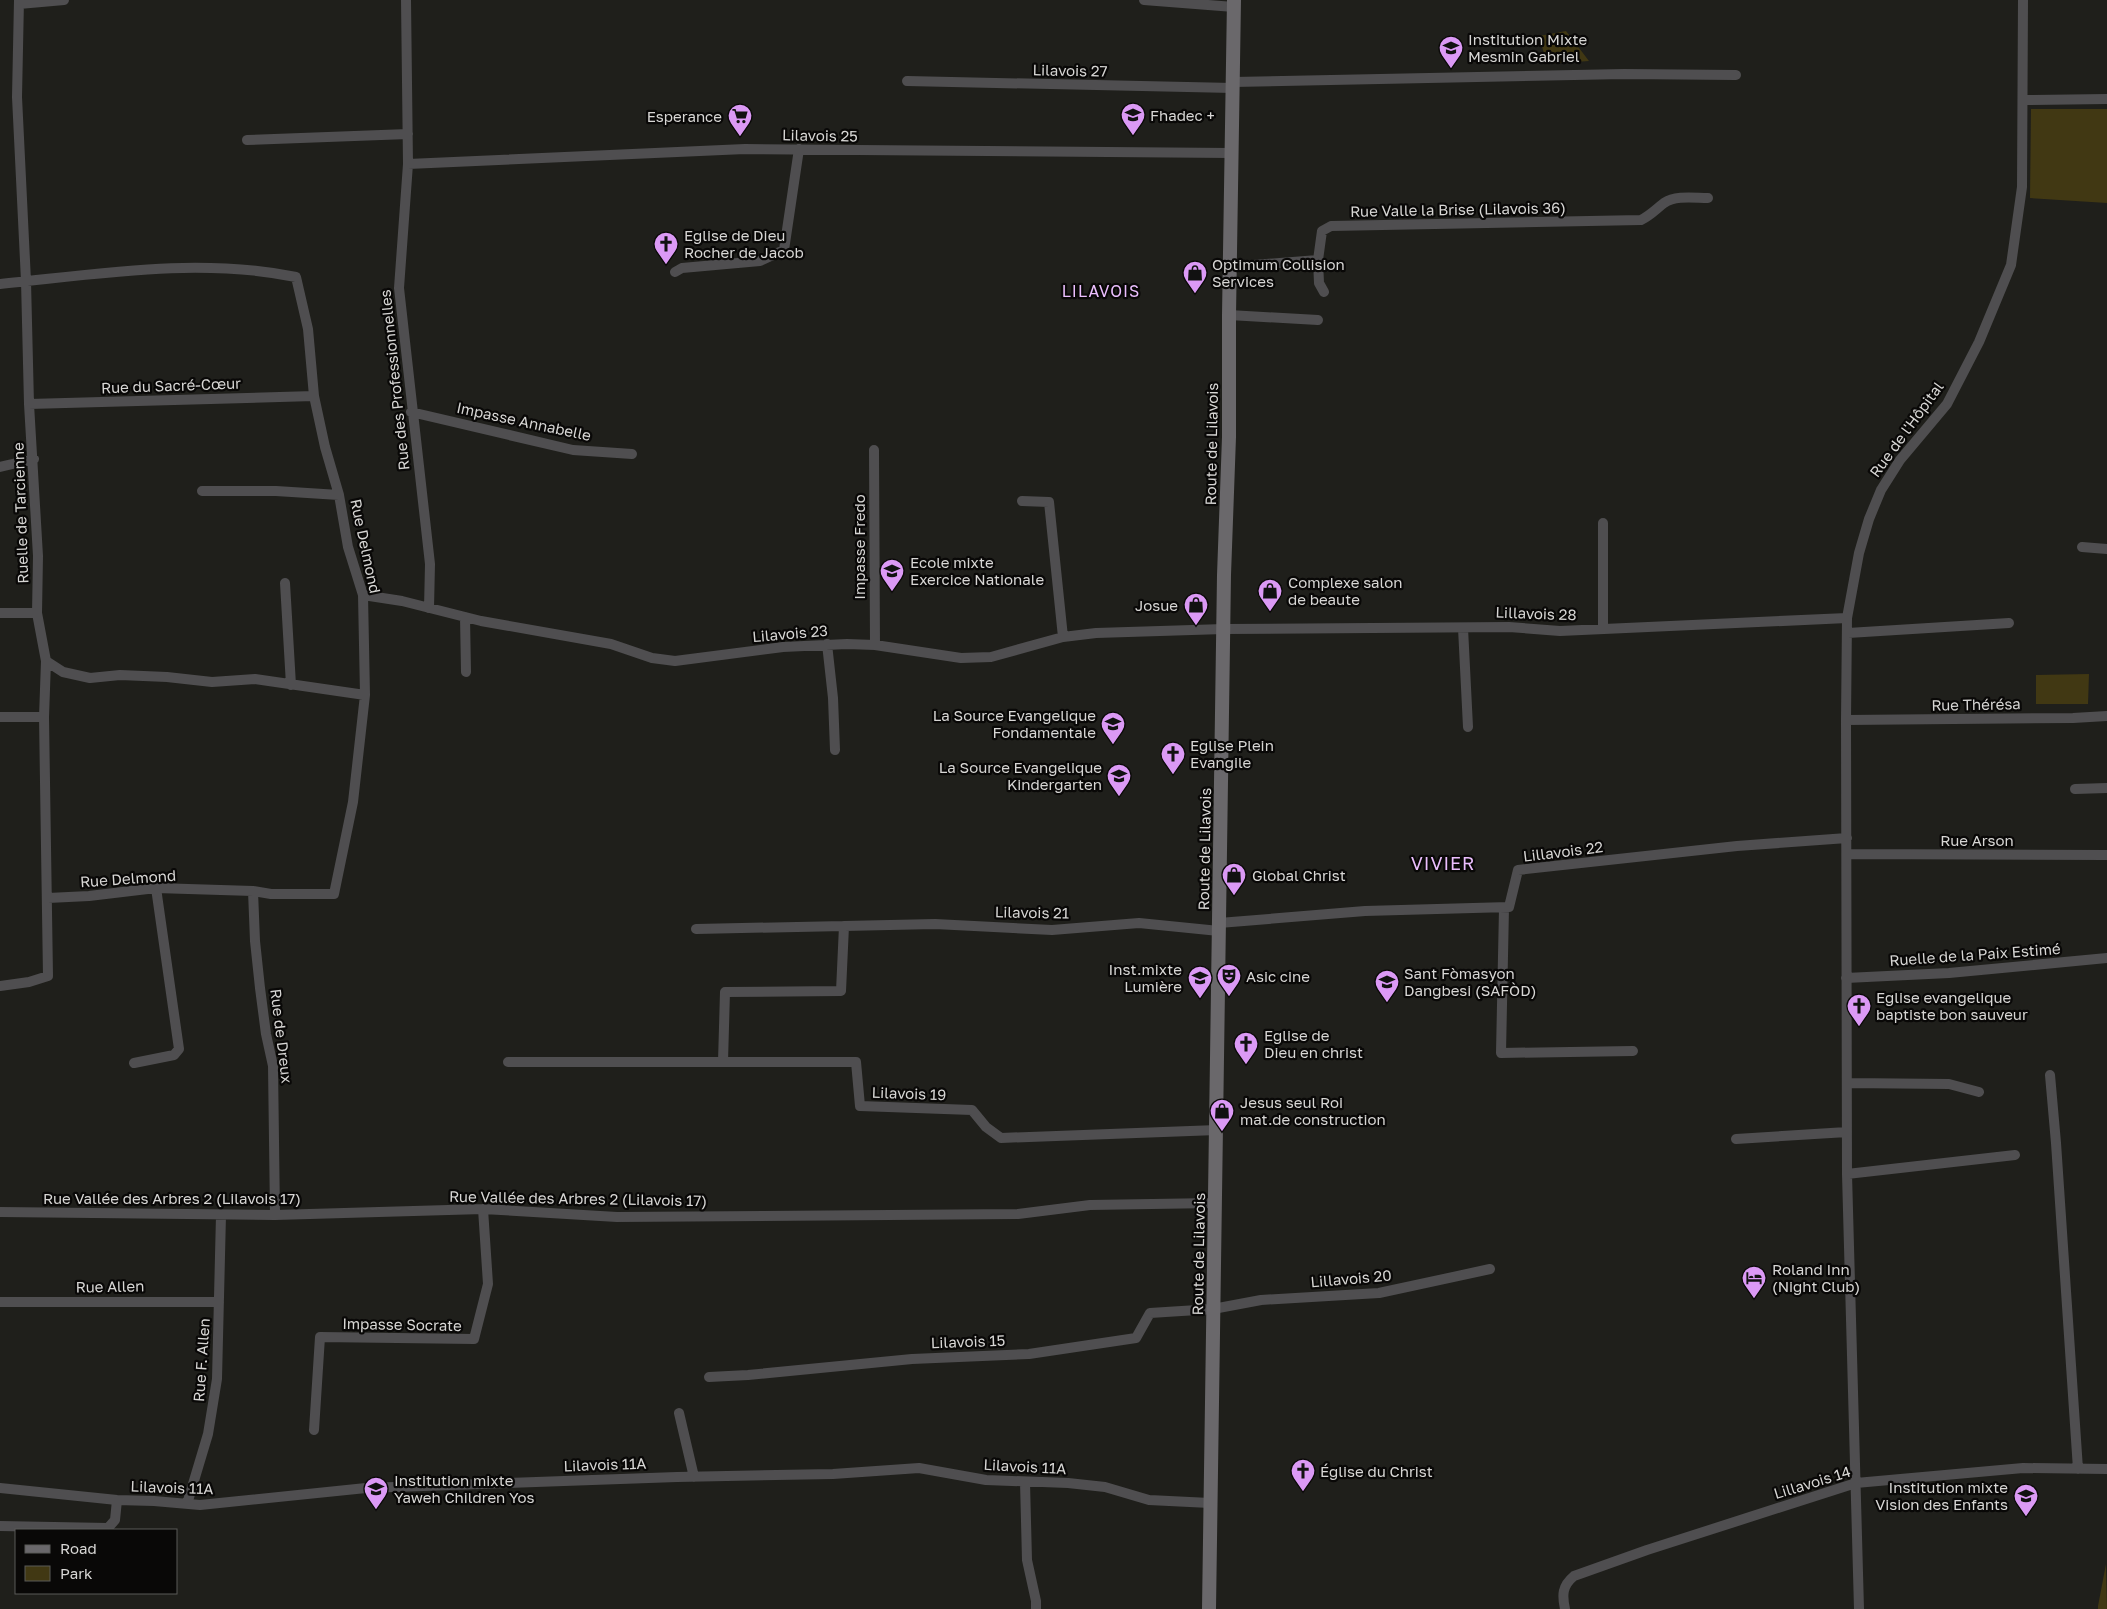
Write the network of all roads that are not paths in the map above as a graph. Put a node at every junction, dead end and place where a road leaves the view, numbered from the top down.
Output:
1 (64, 0) edge
2 (406, 0) edge
3 (1144, 0) edge
4 (2024, 0) edge
5 (19, 2) edge
6 (1234, 3) edge
7 (1736, 75) dead end
8 (907, 81) dead end
9 (1233, 85) junction
10 (2107, 99) edge
11 (2024, 100) junction
12 (408, 134) junction
13 (247, 140) dead end
14 (799, 149) junction
15 (1231, 153) junction
16 (408, 164) junction
17 (1708, 198) dead end
18 (1318, 260) junction
19 (1230, 267) junction
20 (674, 272) dead end
21 (26, 281) junction
22 (0, 284) edge
23 (1324, 292) dead end
24 (1228, 316) junction
25 (1318, 320) dead end
26 (314, 396) junction
27 (29, 404) junction
28 (411, 412) junction
29 (874, 450) dead end
30 (632, 454) dead end
31 (34, 459) junction
32 (0, 467) edge
33 (202, 492) dead end
34 (339, 495) junction
35 (1022, 501) dead end
36 (1602, 523) dead end
37 (2082, 547) dead end
38 (2107, 549) edge
39 (285, 583) dead end
40 (363, 595) junction
41 (429, 608) junction
42 (0, 613) edge
43 (37, 613) junction
44 (465, 617) junction
45 (1847, 618) junction
46 (2009, 623) dead end
47 (1464, 628) junction
48 (1224, 629) junction
49 (1603, 629) junction
50 (1848, 633) junction
51 (1063, 637) junction
52 (827, 644) junction
53 (875, 645) junction
54 (46, 662) junction
55 (466, 672) dead end
56 (291, 685) junction
57 (365, 695) junction
58 (0, 716) edge
59 (2107, 716) edge
60 (44, 717) junction
61 (1846, 720) junction
62 (1468, 727) dead end
63 (835, 750) dead end
64 (2107, 788) edge
65 (2075, 789) dead end
66 (1847, 838) junction
67 (1847, 854) junction
68 (2107, 855) edge
69 (156, 888) junction
70 (253, 891) junction
71 (48, 898) junction
72 (1504, 908) junction
73 (844, 926) junction
74 (1219, 927) junction
75 (696, 929) dead end
76 (2107, 958) edge
77 (1846, 978) junction
78 (0, 986) edge
79 (1633, 1051) dead end
80 (508, 1062) dead end
81 (723, 1062) junction
82 (134, 1063) dead end
83 (2050, 1075) dead end
84 (1846, 1083) junction
85 (1979, 1092) dead end
86 (1217, 1130) junction
87 (1847, 1132) junction
88 (1736, 1139) dead end
89 (2015, 1155) dead end
90 (1847, 1174) junction
91 (1214, 1203) junction
92 (483, 1209) junction
93 (0, 1212) edge
94 (222, 1215) junction
95 (275, 1215) junction
96 (1490, 1269) dead end
97 (0, 1302) edge
98 (220, 1302) junction
99 (1213, 1309) junction
100 (709, 1376) dead end
101 (679, 1413) dead end
102 (314, 1430) dead end
103 (2078, 1469) junction
104 (2107, 1469) edge
105 (694, 1477) junction
106 (1025, 1482) junction
107 (1856, 1483) junction
108 (0, 1488) edge
109 (117, 1500) junction
110 (1210, 1503) junction
111 (187, 1504) junction
112 (0, 1526) edge
113 (1036, 1609) edge
114 (1209, 1609) edge
115 (1565, 1609) edge
116 (1859, 1609) edge

1 - 5 street
2 - 12 street, Rue des Professionnelles
3 - 6 street
4 - 11 street, Rue de l'Hôpital
5 - 21 street, Ruelle de Tarcienne
6 - 9 main road, Route de Lilavois
7 - 9 street, Lilavois 27
8 - 9 street, Lilavois 27
9 - 15 main road, Route de Lilavois
10 - 11 street
11 - 45 street, Rue de l'Hôpital
12 - 13 street
12 - 16 street, Rue des Professionnelles
14 - 15 street, Lilavois 25
14 - 16 street, Lilavois 25
14 - 20 street
15 - 19 main road, Route de Lilavois
16 - 28 street, Rue des Professionnelles
17 - 18 street, Rue Valle la Brise (Lilavois 36)
18 - 19 street
18 - 23 street
19 - 24 main road, Route de Lilavois
21 - 22 street, Rue Delmond
21 - 26 street, Rue Delmond
21 - 27 street, Ruelle de Tarcienne
24 - 25 street
24 - 48 main road, Route de Lilavois
26 - 27 street, Rue du Sacré-Cœur
26 - 34 street, Rue Delmond
27 - 31 street, Ruelle de Tarcienne
28 - 30 street, Impasse Annabelle
28 - 41 street, Rue des Professionnelles
29 - 53 street, Impasse Fredo
31 - 32 street
31 - 43 street, Ruelle de Tarcienne
33 - 34 street
34 - 40 street, Rue Delmond
35 - 51 street
36 - 49 street
37 - 38 street
39 - 56 street
40 - 41 street, Lilavois 23
40 - 57 street, Rue Delmond
41 - 44 street, Lilavois 23
42 - 43 street
43 - 54 street, Ruelle de Tarcienne
44 - 52 street, Lilavois 23
44 - 55 street
45 - 49 street, Lillavois 28
45 - 50 street, Rue de l'Hôpital
46 - 50 street
47 - 48 street, Lillavois 28
47 - 49 street, Lillavois 28
47 - 62 street
48 - 51 street, Lilavois 23
48 - 74 main road, Route de Lilavois
50 - 61 street, Rue de l'Hôpital
51 - 53 street, Lilavois 23
52 - 53 street, Lilavois 23
52 - 63 street
54 - 56 street
54 - 60 street, Ruelle de Tarcienne
56 - 57 street
57 - 70 street, Rue Delmond
58 - 60 street
59 - 61 street, Rue Thérésa
60 - 71 street, Ruelle de Tarcienne
61 - 66 street, Rue de l'Hôpital
64 - 65 street
66 - 67 street, Rue de l'Hôpital
66 - 72 street, Lillavois 22
67 - 68 street, Rue Arson
67 - 77 street, Rue de l'Hôpital
69 - 70 street, Rue Delmond
69 - 71 street, Rue Delmond
69 - 82 street
70 - 95 street, Rue de Dreux
71 - 78 street, Ruelle de Tarcienne
72 - 74 street
72 - 79 street
73 - 74 street, Lilavois 21
73 - 75 street, Lilavois 21
73 - 81 street
74 - 86 main road, Route de Lilavois
76 - 77 street, Ruelle de la Paix Estimé
77 - 84 street, Rue de l'Hôpital
80 - 81 street, Lilavois 19
81 - 86 street, Lilavois 19
83 - 103 street
84 - 85 street
84 - 87 street, Rue de l'Hôpital
86 - 91 main road, Route de Lilavois
87 - 88 street
87 - 90 street, Rue de l'Hôpital
89 - 90 street
90 - 107 street, Rue de l'Hôpital
91 - 92 street, Rue Vallée des Arbres 2 (Lilavois 17)
91 - 99 main road, Route de Lilavois
92 - 95 street, Rue Vallée des Arbres 2 (Lilavois 17)
92 - 102 street, Impasse Socrate
93 - 94 street, Rue Vallée des Arbres 2 (Lilavois 17)
94 - 95 street, Rue Vallée des Arbres 2 (Lilavois 17)
94 - 98 street, Rue F. Allen
96 - 99 street, Lillavois 20
97 - 98 street, Rue Allen
98 - 111 street, Rue F. Allen
99 - 100 street, Lilavois 15
99 - 110 main road, Route de Lilavois
101 - 105 street
103 - 104 street, Lillavois 14
103 - 107 street, Lillavois 14
105 - 106 street, Lilavois 11A
105 - 111 street, Lilavois 11A
106 - 110 street, Lilavois 11A
106 - 113 street
107 - 115 street, Lillavois 14
107 - 116 street, Rue de l'Hôpital
108 - 109 street, Lilavois 11A
109 - 111 street, Lilavois 11A
109 - 112 street
110 - 114 main road, Route de Lilavois

